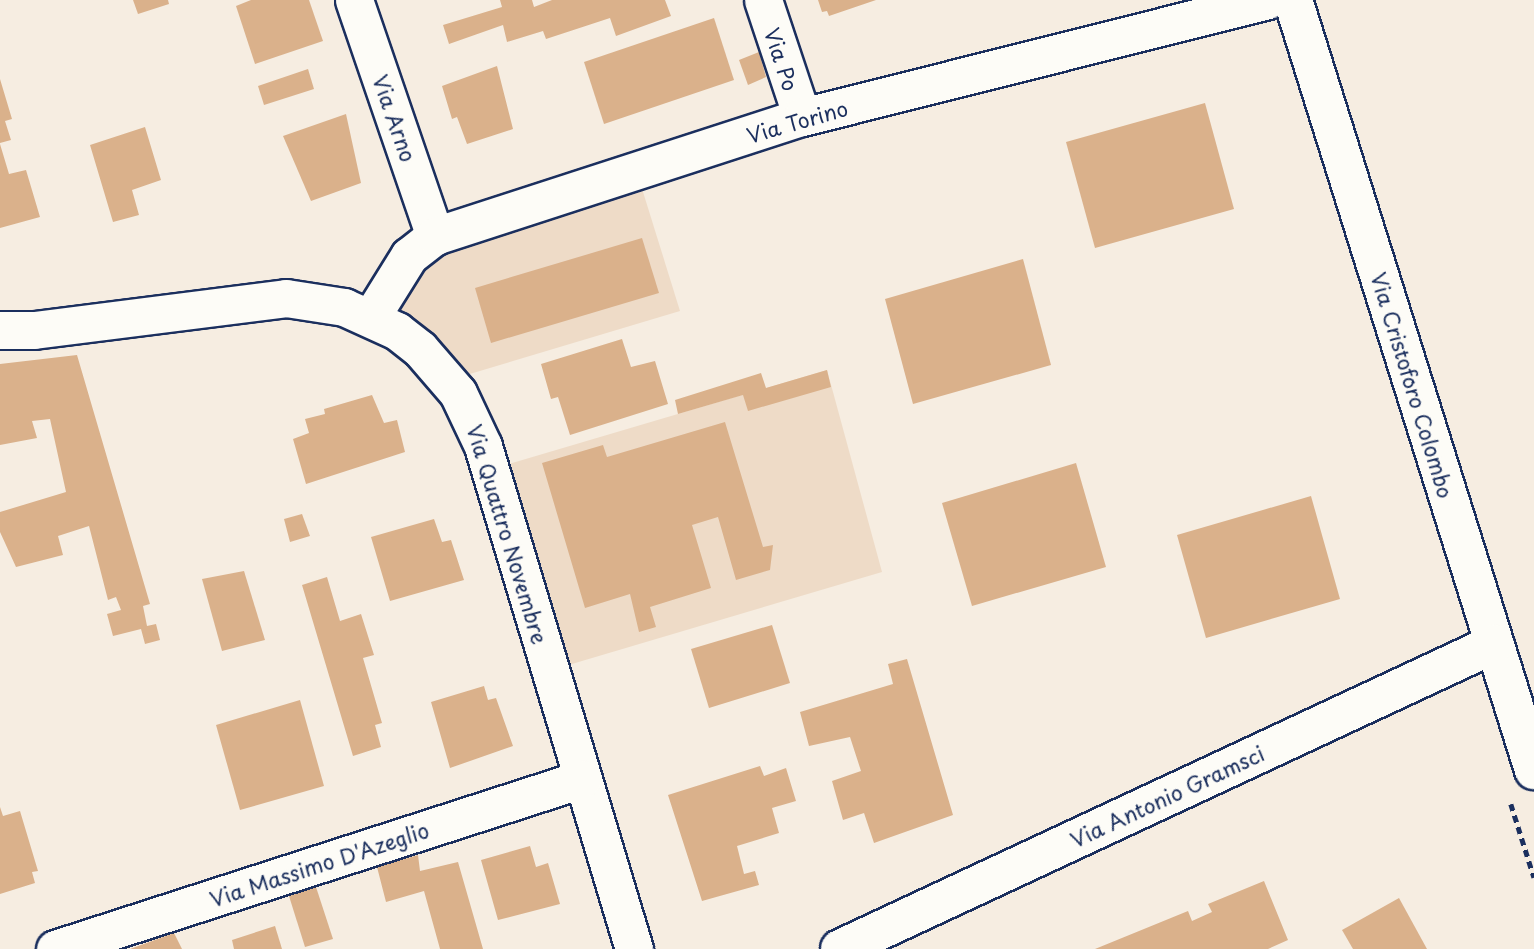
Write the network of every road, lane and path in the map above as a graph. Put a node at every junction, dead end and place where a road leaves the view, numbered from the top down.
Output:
1 (354, 0) edge
2 (763, 0) edge
3 (1268, 0) edge
4 (1293, 0) edge
5 (802, 117) junction
6 (435, 236) junction
7 (371, 317) junction
8 (0, 330) edge
9 (1494, 644) junction
10 (1534, 770) edge
11 (582, 779) junction
12 (55, 949) edge
13 (634, 949) edge
14 (841, 949) edge

1 - 6 street, Via Arno
2 - 5 street, Via Po
3 - 5 street, Via Torino
4 - 9 street, Via Cristoforo Colombo
5 - 6 street, Via Torino
6 - 7 street, Via Torino
7 - 8 street, Via Quattro Novembre
7 - 11 street, Via Quattro Novembre
9 - 10 street, Via Cristoforo Colombo
9 - 14 street, Via Antonio Gramsci
11 - 12 street, Via Massimo D'Azeglio
11 - 13 street, Via Quattro Novembre

